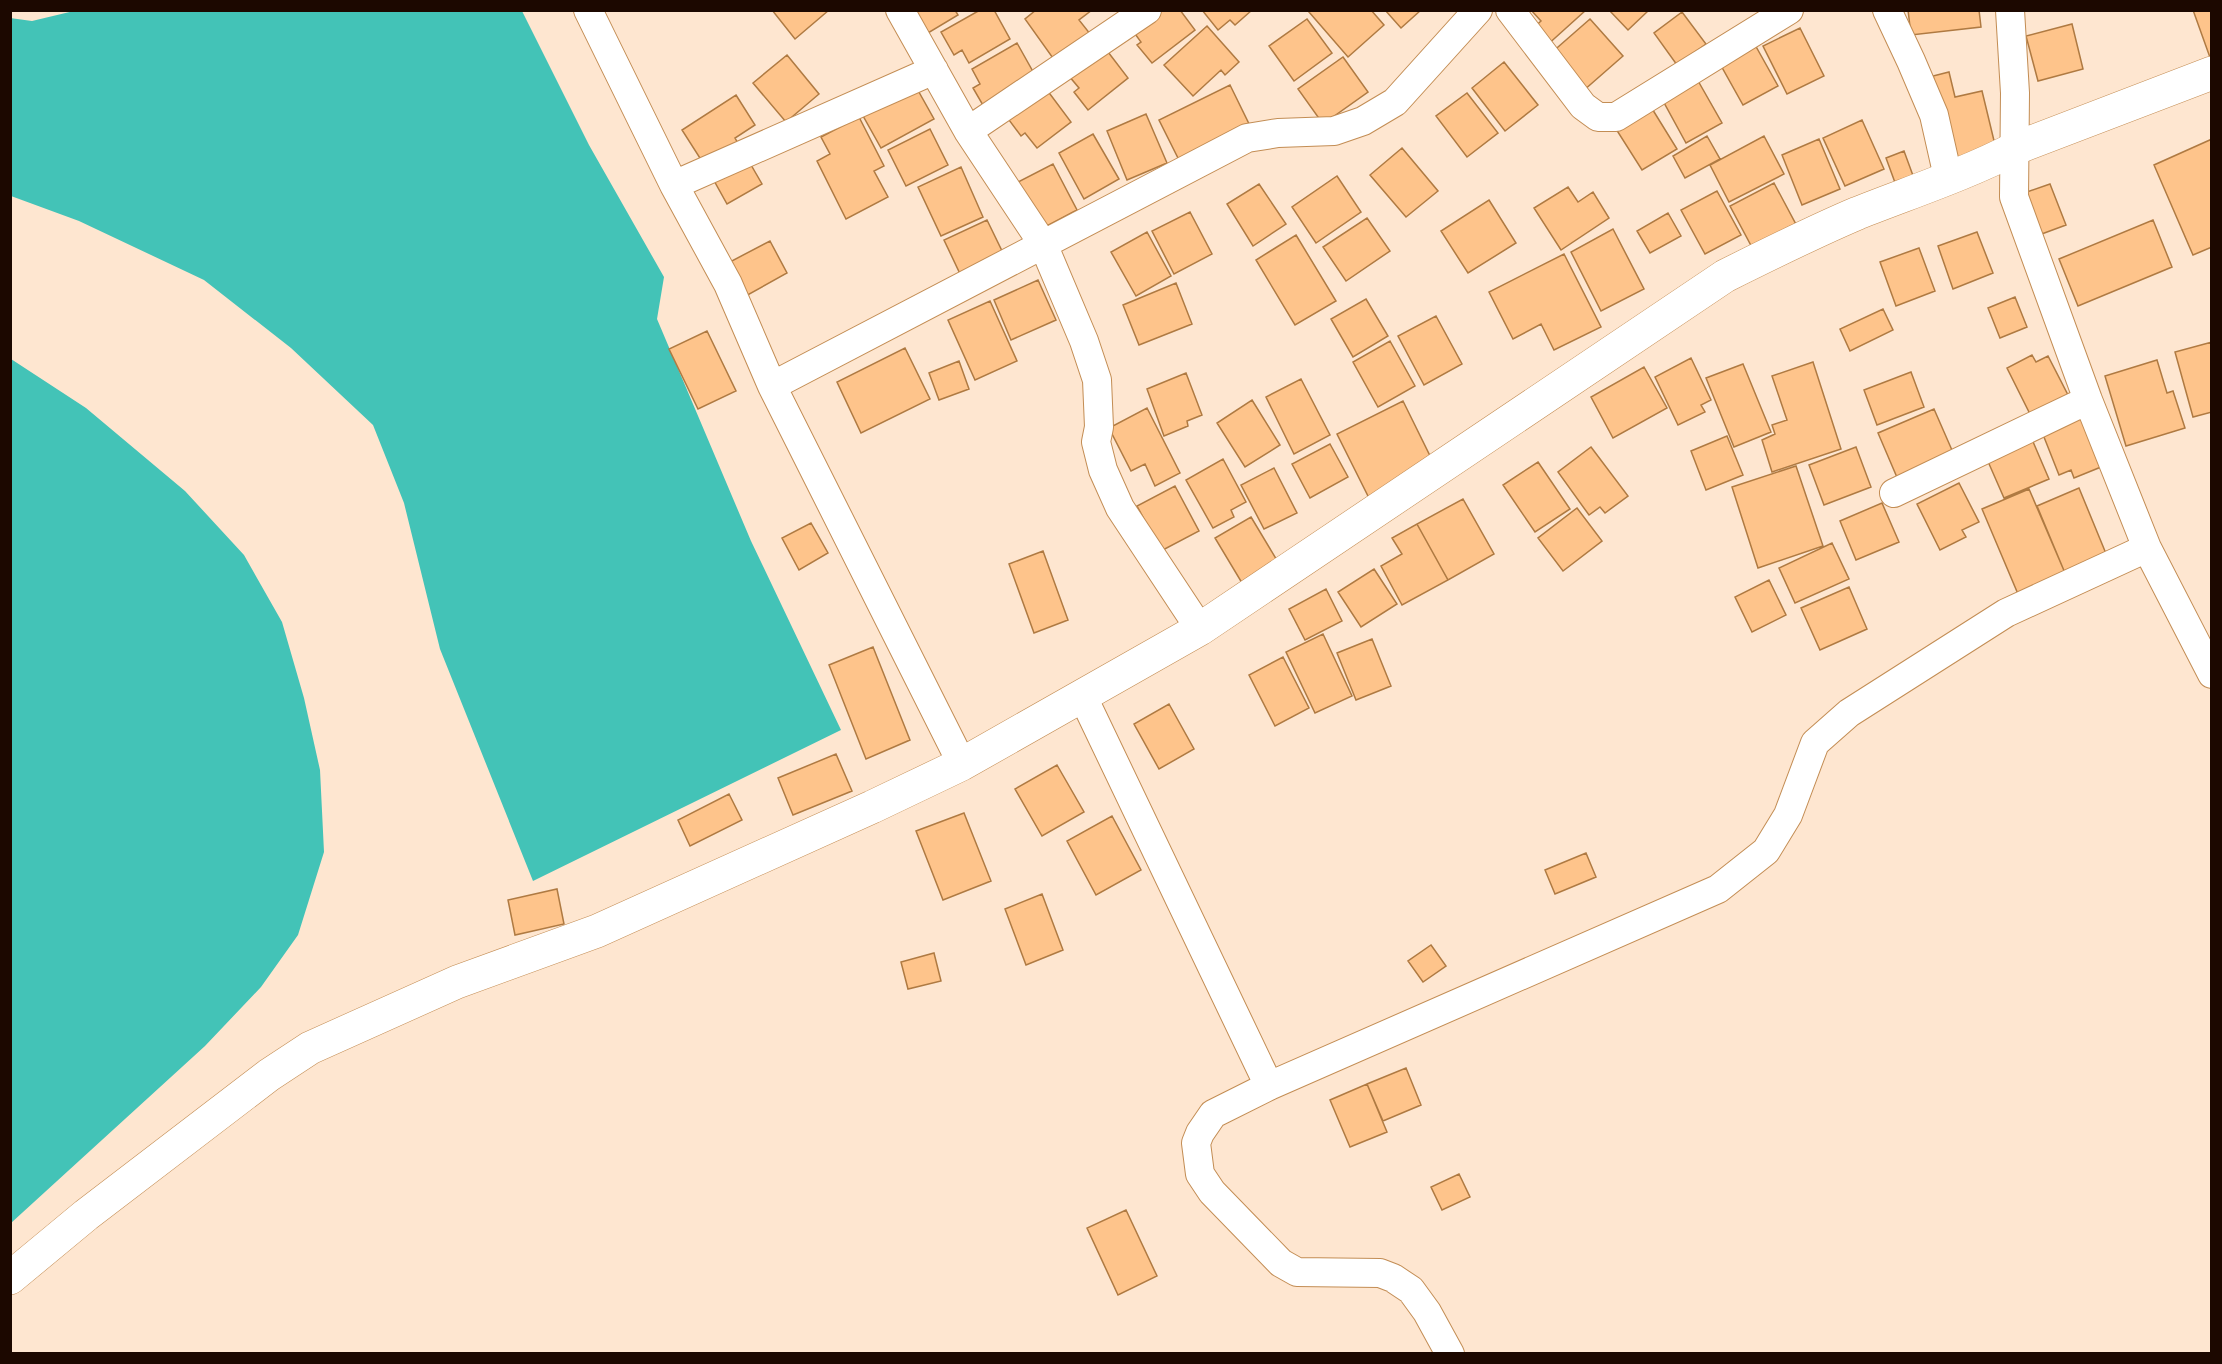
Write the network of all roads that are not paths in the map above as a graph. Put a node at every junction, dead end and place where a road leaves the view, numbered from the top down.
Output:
1 (588, 10) edge
2 (900, 10) edge
3 (1147, 10) edge
4 (1478, 10) edge
5 (1510, 10) edge
6 (1789, 10) edge
7 (1887, 10) edge
8 (2010, 10) edge
9 (934, 70) junction
10 (2211, 73) edge
11 (968, 131) junction
12 (2016, 148) junction
13 (1948, 177) junction
14 (674, 185) junction
15 (1043, 244) junction
16 (772, 386) junction
17 (2088, 400) junction
18 (1894, 493) dead end
19 (2147, 548) junction
20 (1200, 629) junction
21 (2211, 674) edge
22 (1083, 697) junction
23 (962, 764) junction
24 (1269, 1086) junction
25 (10, 1278) edge
26 (1450, 1353) edge

1 - 14 street
2 - 9 street
3 - 11 street
4 - 15 street
5 - 6 street
7 - 13 street
8 - 12 street
9 - 11 street
9 - 14 street
10 - 12 street
11 - 15 street
12 - 13 street
12 - 17 street
13 - 20 street
14 - 16 street
15 - 16 street
15 - 20 street
16 - 23 street
17 - 18 street
17 - 19 street
19 - 21 street
19 - 24 street
20 - 22 street
22 - 23 street
22 - 24 street
23 - 25 street
24 - 26 street

